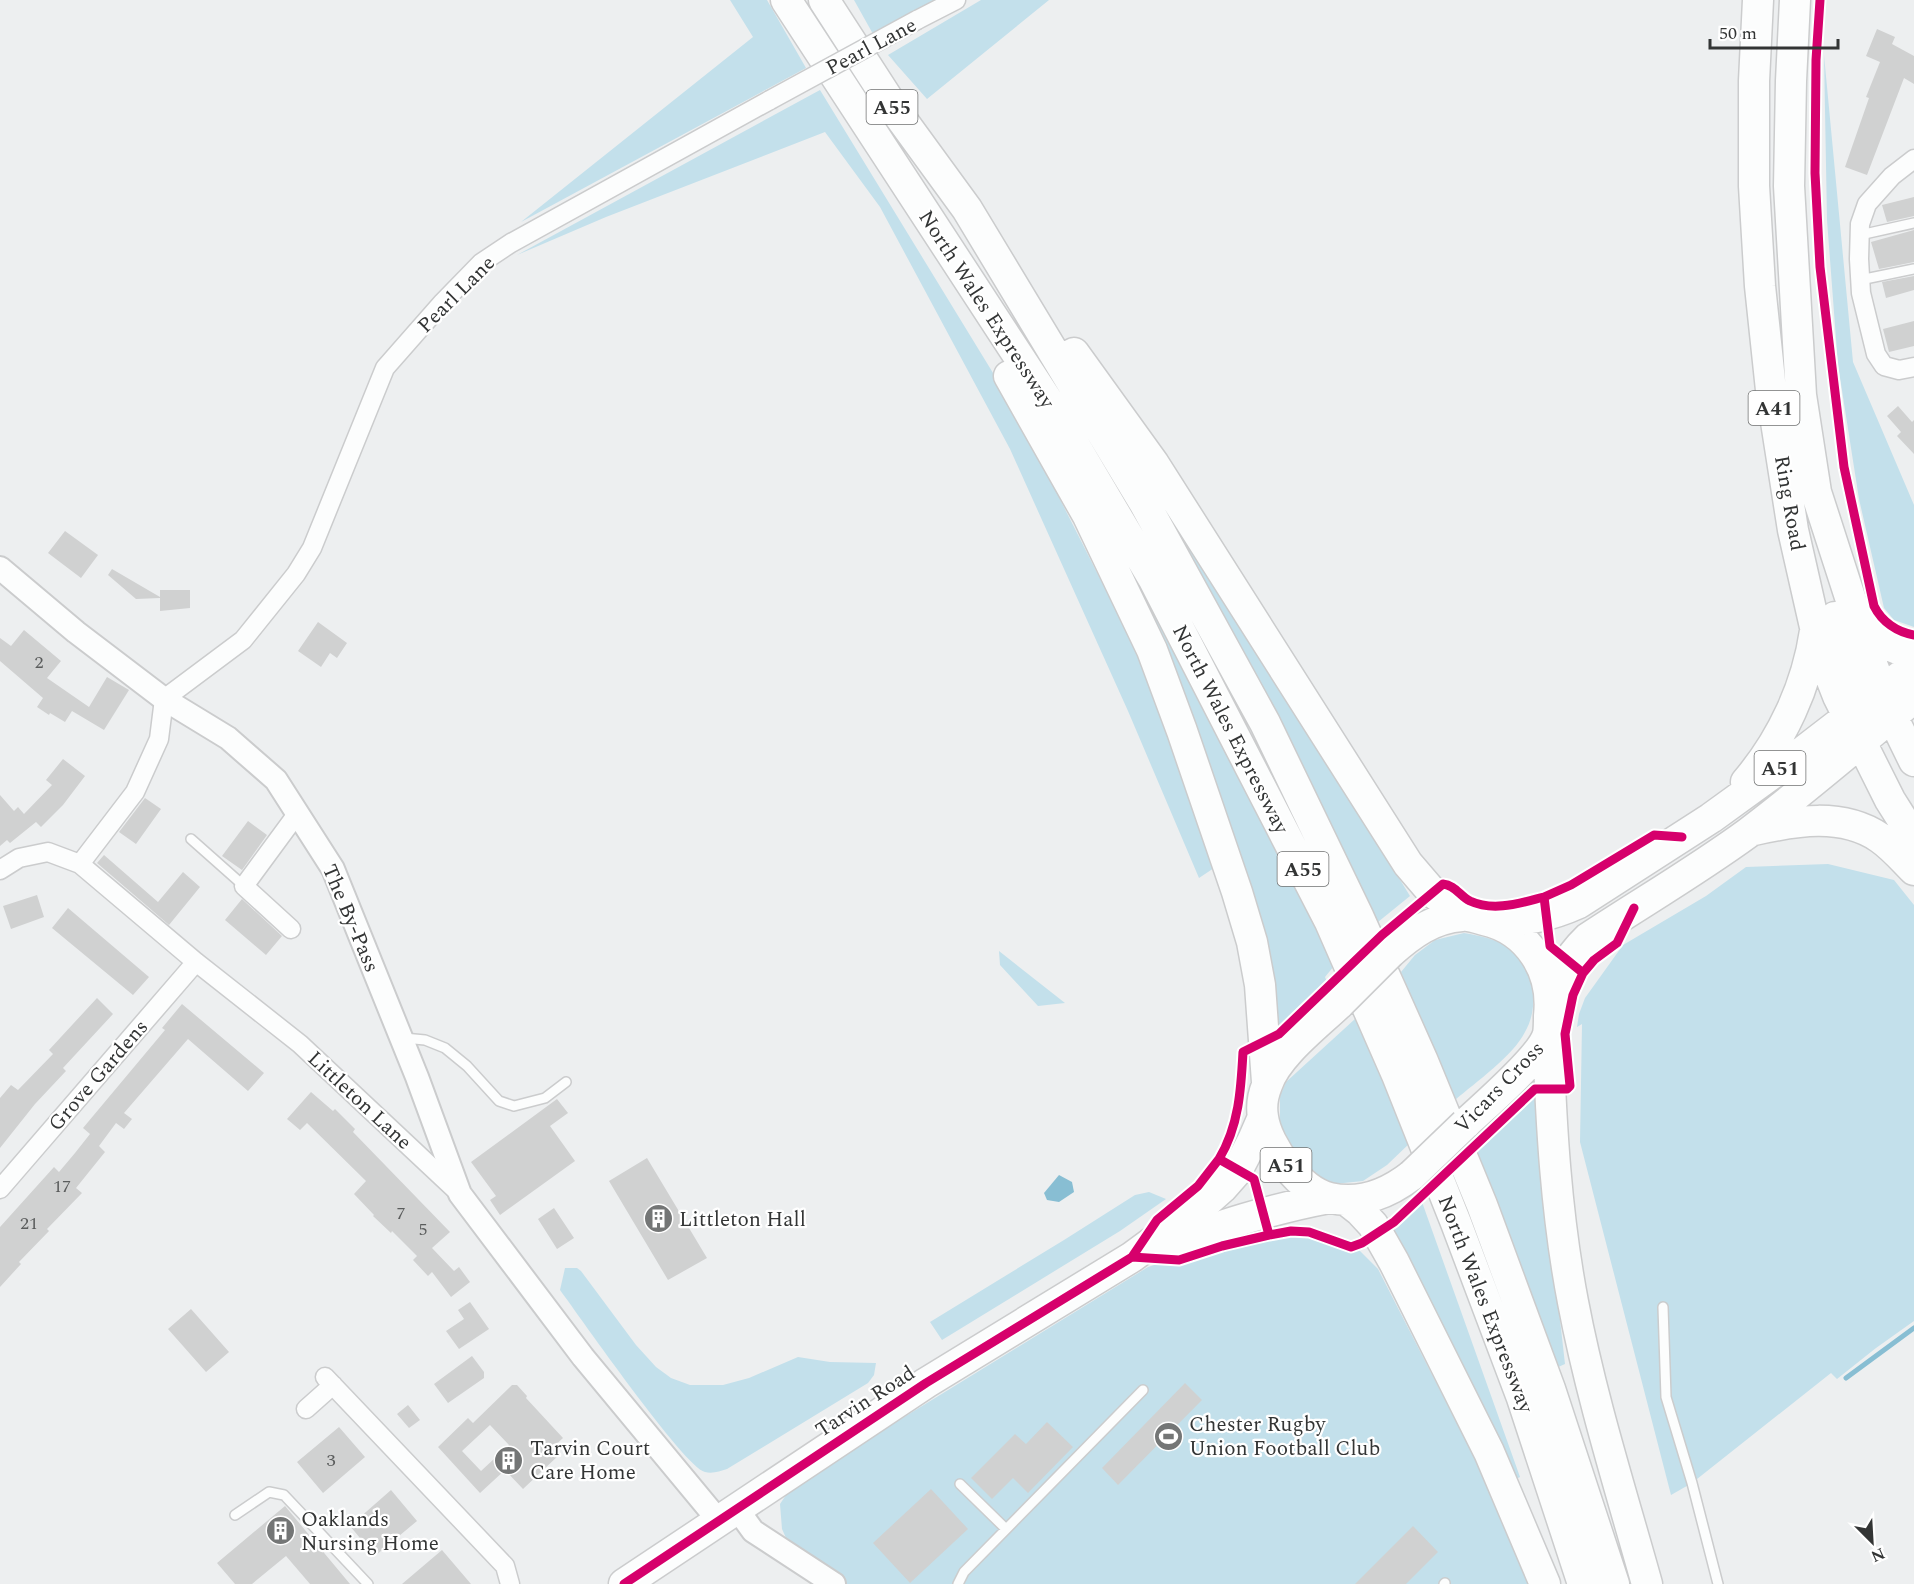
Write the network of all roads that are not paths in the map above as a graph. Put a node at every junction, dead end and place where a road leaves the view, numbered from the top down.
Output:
1 (786, 0) edge
2 (824, 0) edge
3 (956, 0) edge
4 (1758, 0) edge
5 (1796, 0) edge
6 (1914, 159) edge
7 (920, 204) junction
8 (967, 209) junction
9 (1914, 224) edge
10 (1860, 235) junction
11 (1914, 269) edge
12 (1860, 280) junction
13 (1914, 367) edge
14 (1816, 492) junction
15 (0, 568) edge
16 (1854, 614) junction
17 (1815, 627) junction
18 (1914, 652) edge
19 (1914, 666) edge
20 (164, 699) junction
21 (1877, 714) edge
22 (1914, 761) edge
23 (1914, 806) edge
24 (297, 814) junction
25 (1711, 818) junction
26 (1750, 831) junction
27 (1914, 838) edge
28 (191, 839) dead end
29 (80, 864) junction
30 (0, 870) edge
31 (1914, 870) edge
32 (244, 886) junction
33 (1463, 915) junction
34 (1492, 922) junction
35 (291, 929) dead end
36 (196, 962) junction
37 (1549, 1022) junction
38 (401, 1038) junction
39 (566, 1082) dead end
40 (1267, 1082) junction
41 (1263, 1117) junction
42 (0, 1189) edge
43 (460, 1194) junction
44 (1338, 1199) junction
45 (1132, 1257) junction
46 (1663, 1307) dead end
47 (1143, 1390) dead end
48 (306, 1409) dead end
49 (960, 1484) dead end
50 (235, 1515) dead end
51 (728, 1515) junction
52 (1006, 1529) junction
53 (368, 1584) edge
54 (510, 1584) edge
55 (624, 1584) edge
56 (834, 1584) edge
57 (958, 1584) edge
58 (1545, 1584) edge
59 (1583, 1584) edge
60 (1614, 1584) edge
61 (1647, 1584) edge
62 (1718, 1584) edge

1 - 7 highway, North Wales Expressway / A55
2 - 8 highway, North Wales Expressway / A55
3 - 20 street, Pearl Lane, bridge
4 - 17 highway, Ring Road / A41
5 - 14 highway, Ring Road / A41
6 - 10 street
7 - 40 highway
7 - 59 highway, North Wales Expressway / A55
8 - 33 highway
8 - 60 highway, North Wales Expressway / A55
9 - 10 lane
10 - 12 street
11 - 12 lane
12 - 13 street
14 - 16 highway, Ring Road / A41
14 - 21 highway
15 - 20 street, The By-Pass
16 - 18 highway
16 - 21 highway, Ring Road / A41
17 - 21 highway, Ring Road / A41
17 - 25 highway
19 - 21 highway, A51
20 - 24 street, The By-Pass
20 - 29 street
21 - 22 highway, Ring Road / A41
21 - 23 highway
21 - 25 highway, A51
21 - 26 highway, A51
21 - 27 highway, Ring Road / A41
24 - 32 street
24 - 38 street, The By-Pass
25 - 34 highway, A51
26 - 31 highway
26 - 37 highway, A51
28 - 32 lane
29 - 30 street, Littleton Lane
29 - 36 street, Littleton Lane
32 - 35 street
33 - 34 highway, A51
33 - 40 highway, A51, bridge
34 - 37 highway, A51
36 - 42 street, Grove Gardens
36 - 43 street, Littleton Lane
37 - 44 highway, Vicars Cross / A51, bridge
37 - 61 highway
38 - 39 lane
38 - 43 street, The By-Pass
40 - 41 highway, A51
41 - 44 highway, A51
41 - 45 highway, A51
43 - 51 street, Littleton Lane
44 - 45 highway, A51
44 - 58 highway
45 - 51 highway, Tarvin Road / A51
46 - 62 lane
47 - 52 lane
48 - 54 street
49 - 52 lane
50 - 53 lane
51 - 55 highway, Tarvin Road / A51
51 - 56 street, Littleton Lane
52 - 57 lane

